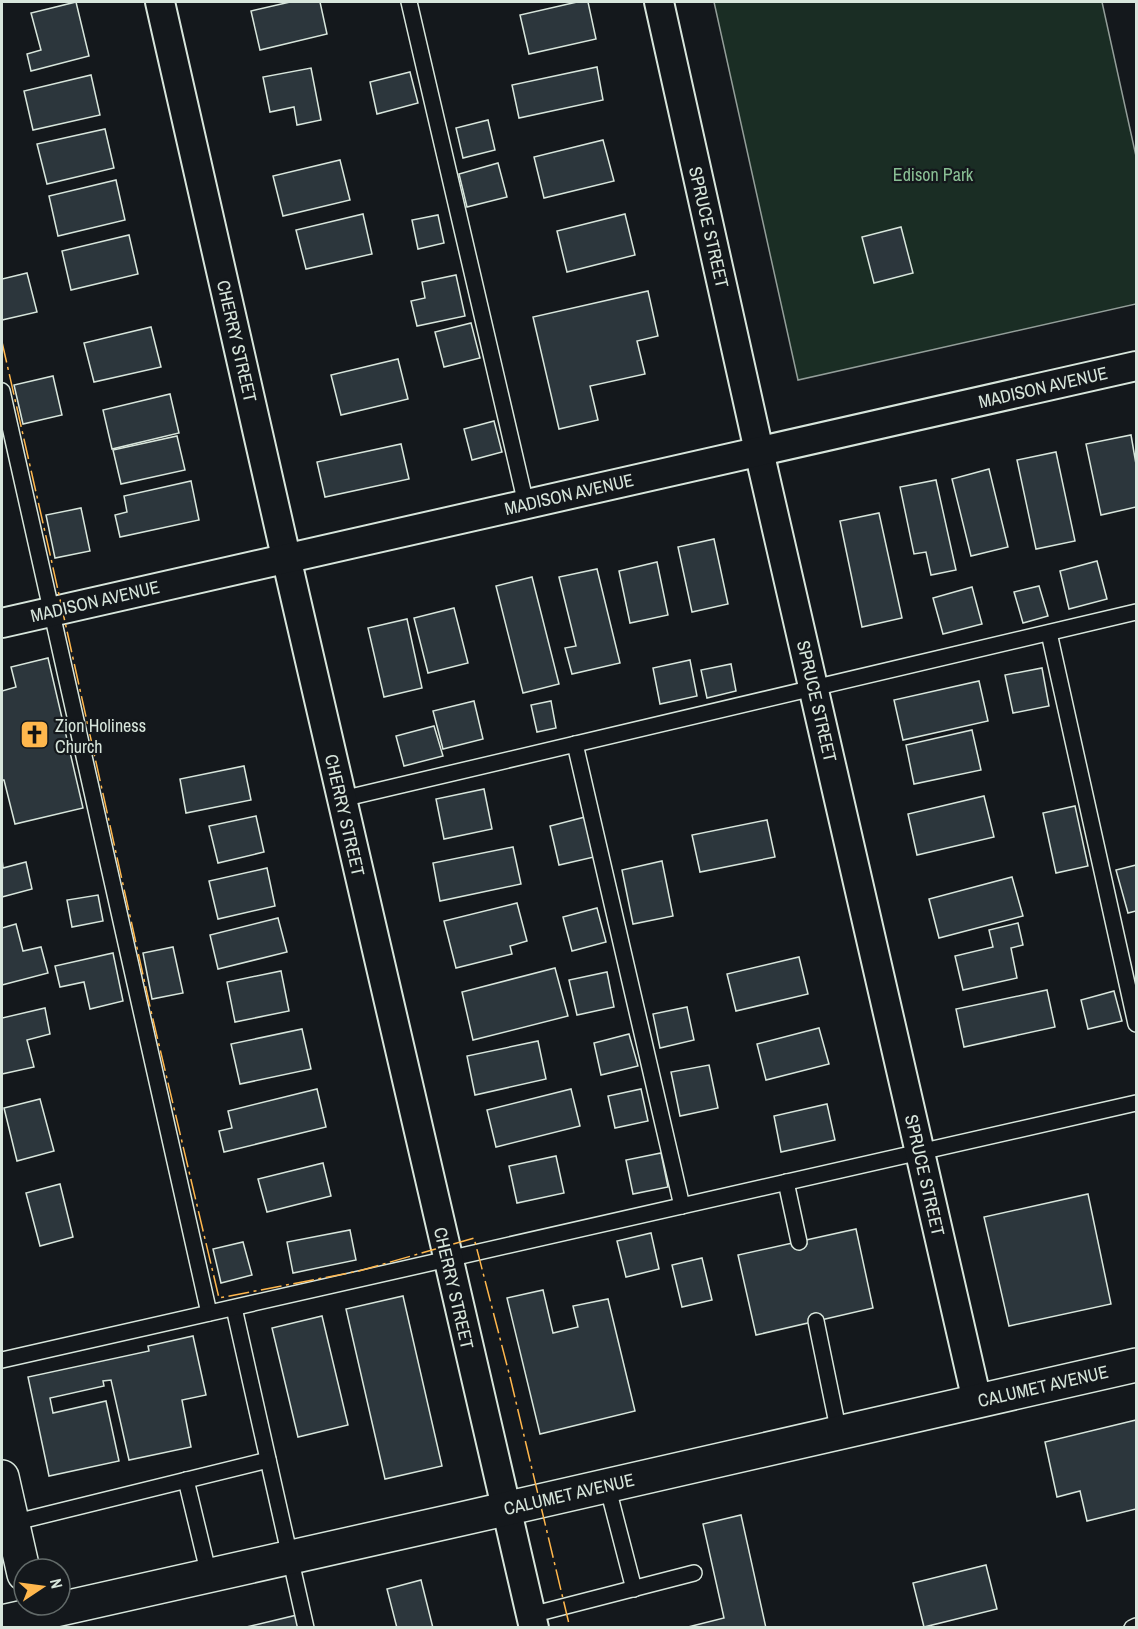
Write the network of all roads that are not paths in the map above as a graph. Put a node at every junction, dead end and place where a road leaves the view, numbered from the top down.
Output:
1 (160, 2) edge
2 (409, 2) edge
3 (659, 2) edge
4 (1137, 366) edge
5 (2, 391) edge
6 (759, 451) junction
7 (525, 504) junction
8 (286, 557) junction
9 (52, 611) junction
10 (1137, 612) edge
11 (2, 622) edge
12 (1048, 633) junction
13 (813, 688) junction
14 (575, 744) junction
15 (342, 799) junction
16 (1137, 1024) edge
17 (1137, 1103) edge
18 (920, 1152) junction
19 (786, 1182) junction
20 (682, 1206) junction
21 (799, 1242) dead end
22 (447, 1259) junction
23 (234, 1308) junction
24 (209, 1313) junction
25 (816, 1321) dead end
26 (2, 1360) edge
27 (1137, 1365) edge
28 (977, 1401) junction
29 (839, 1433) junction
30 (268, 1460) junction
31 (2, 1477) edge
32 (186, 1480) junction
33 (608, 1485) junction
34 (505, 1509) junction
35 (12, 1523) junction
36 (20, 1557) edge
37 (291, 1557) junction
38 (694, 1573) dead end
39 (209, 1575) junction
40 (634, 1589) junction
41 (72, 1607) edge
42 (29, 1617) edge
43 (532, 1621) edge
44 (2, 1622) edge
45 (1137, 1626) edge
46 (306, 1628) edge
47 (1132, 1628) edge

1 - 8 street, CHERRY STREET
2 - 7 lane
3 - 6 street, SPRUCE STREET
4 - 6 street, MADISON AVENUE
5 - 9 lane
6 - 7 street, MADISON AVENUE
6 - 13 street, SPRUCE STREET
7 - 8 street, MADISON AVENUE
8 - 9 street, MADISON AVENUE
8 - 15 street, CHERRY STREET
9 - 11 street, MADISON AVENUE
9 - 24 lane
10 - 12 lane
12 - 13 lane
12 - 16 lane
13 - 14 lane
13 - 18 street, SPRUCE STREET
14 - 15 lane
14 - 20 lane
15 - 22 street, CHERRY STREET
17 - 18 lane
18 - 19 lane
18 - 28 street, SPRUCE STREET
19 - 20 lane
19 - 21 lane
20 - 22 lane
22 - 23 lane
22 - 34 street, CHERRY STREET
23 - 24 lane
23 - 30 lane
24 - 26 lane
25 - 29 lane
27 - 28 main road, CALUMET AVENUE
28 - 29 main road, CALUMET AVENUE
29 - 33 main road, CALUMET AVENUE
30 - 32 lane
30 - 37 lane
31 - 35 main road
32 - 35 lane
32 - 39 lane
33 - 34 main road, CALUMET AVENUE
33 - 40 lane
34 - 37 main road, CALUMET AVENUE
34 - 43 street, CHERRY STREET
35 - 36 main road
37 - 39 main road, CALUMET AVENUE
37 - 46 lane
38 - 40 lane
39 - 41 main road, CALUMET AVENUE
40 - 43 lane
42 - 44 main road, CALUMET AVENUE
45 - 47 lane

